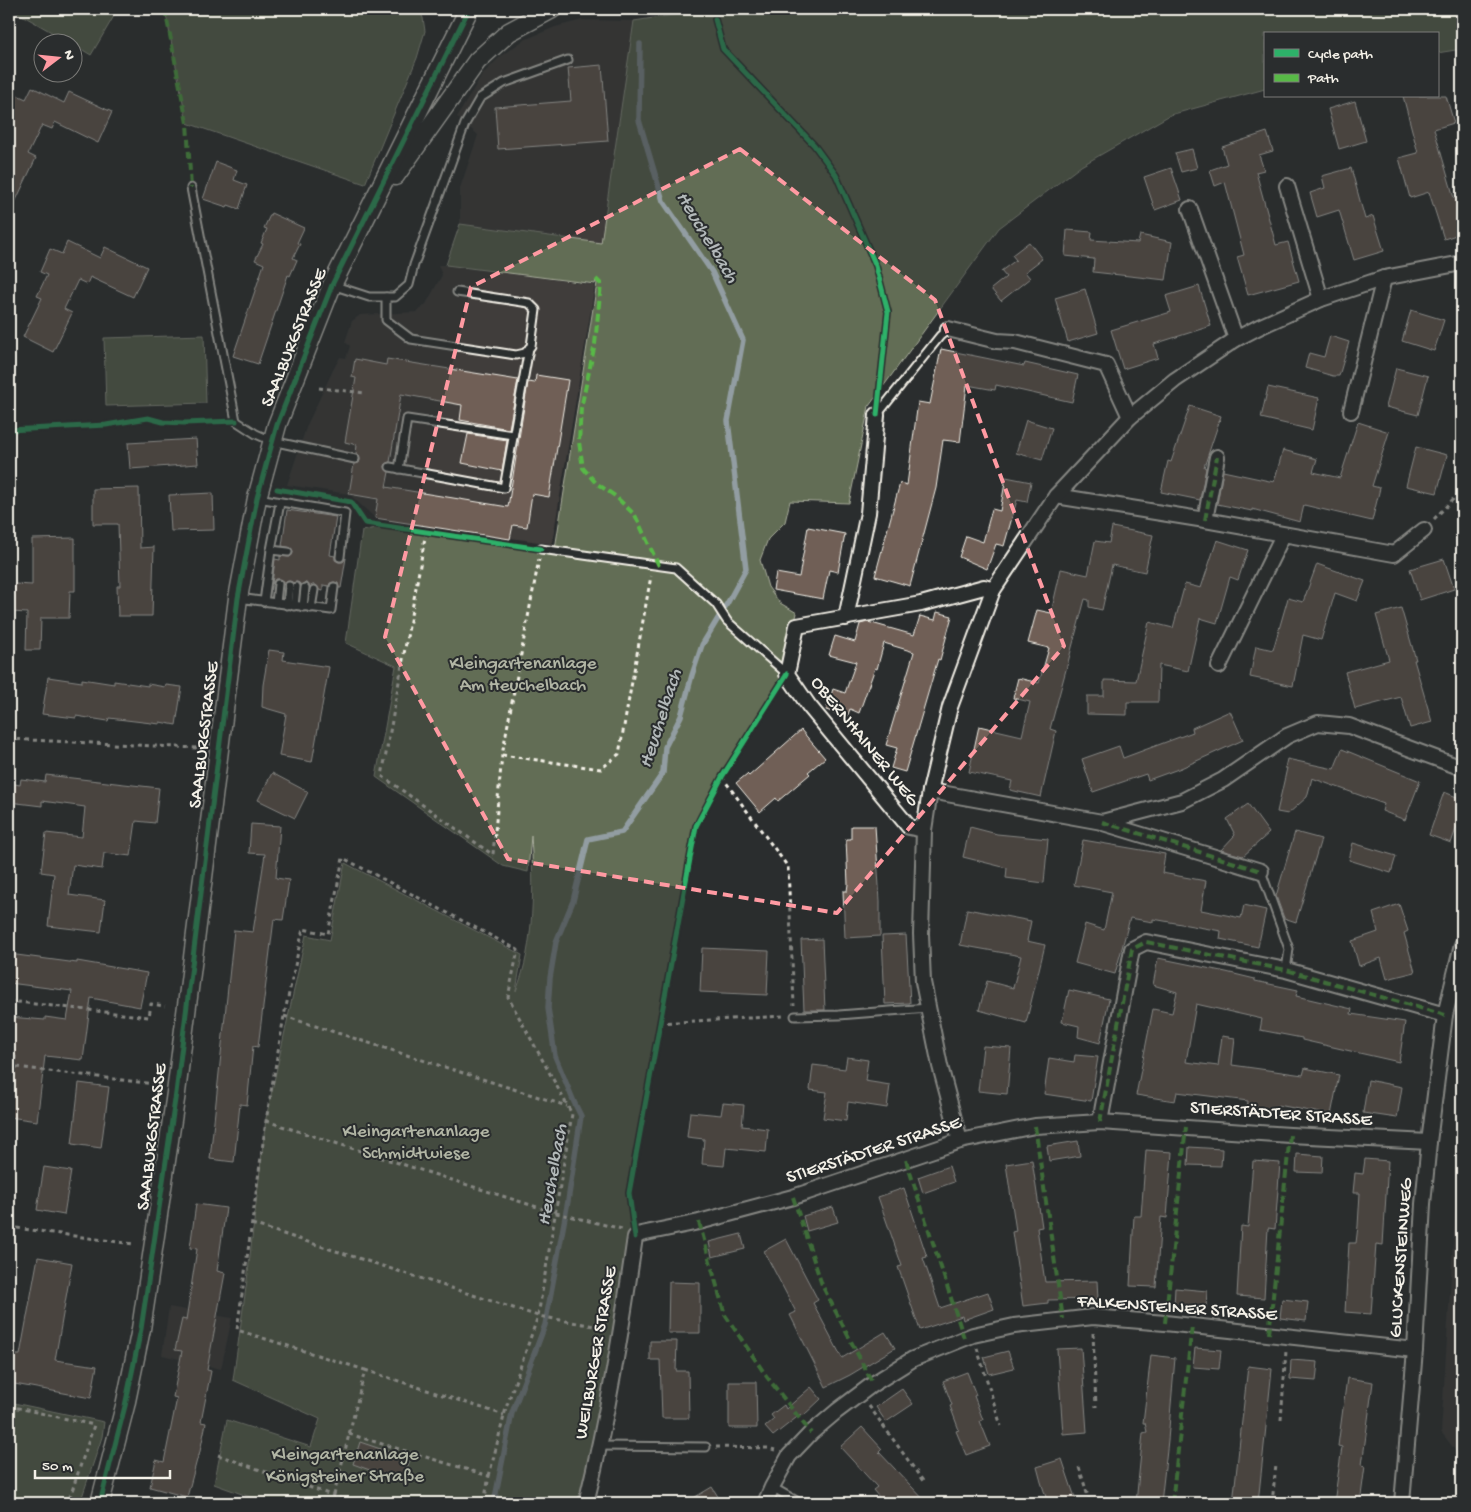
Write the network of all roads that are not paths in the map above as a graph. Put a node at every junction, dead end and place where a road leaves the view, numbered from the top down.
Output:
1 (469, 9) edge
2 (552, 9) edge
3 (568, 60) dead end
4 (1287, 186) dead end
5 (191, 188) dead end
6 (1190, 209) dead end
7 (360, 225) junction
8 (1462, 263) edge
9 (1384, 278) junction
10 (332, 285) junction
11 (457, 292) dead end
12 (386, 297) junction
13 (1321, 300) junction
14 (948, 329) joint
15 (1236, 339) junction
16 (529, 348) junction
17 (1351, 411) dead end
18 (878, 415) joint
19 (1130, 417) junction
20 (513, 435) junction
21 (272, 440) junction
22 (1217, 457) dead end
23 (355, 458) dead end
24 (390, 467) dead end
25 (398, 469) junction
26 (1056, 496) junction
27 (257, 498) junction
28 (280, 502) junction
29 (1205, 520) junction
30 (1424, 530) road end
31 (1283, 535) junction
32 (541, 549) road end
33 (271, 550) junction
34 (340, 557) dead end
35 (281, 560) dead end
36 (278, 584) dead end
37 (293, 587) dead end
38 (334, 587) dead end
39 (305, 588) dead end
40 (314, 590) dead end
41 (993, 590) junction
42 (238, 598) junction
43 (264, 602) junction
44 (276, 603) junction
45 (290, 605) junction
46 (303, 607) junction
47 (312, 608) junction
48 (846, 618) junction
49 (1219, 666) dead end
50 (786, 674) junction
51 (1462, 768) edge
52 (930, 790) junction
53 (1102, 822) junction
54 (924, 830) junction
55 (1261, 871) joint
56 (1462, 945) edge
57 (1286, 970) junction
58 (928, 1008) junction
59 (1445, 1015) junction
60 (795, 1016) road end
61 (1100, 1122) junction
62 (960, 1141) junction
63 (1429, 1142) junction
64 (635, 1235) joint
65 (1415, 1350) junction
66 (600, 1446) junction
67 (706, 1447) road end
68 (772, 1487) junction
69 (100, 1503) edge
70 (586, 1503) edge
71 (765, 1503) edge
72 (800, 1503) edge
73 (1402, 1503) edge

1 - 7 street, SAALBURGSTRASSE
2 - 7 street
3 - 12 lane
4 - 13 street
5 - 21 lane
6 - 15 street
7 - 10 street, SAALBURGSTRASSE
8 - 9 street
9 - 13 street
9 - 17 street
10 - 12 lane
10 - 21 street, SAALBURGSTRASSE
11 - 16 lane
12 - 16 lane
13 - 15 street
14 - 18 lane
14 - 19 street
15 - 19 street
16 - 20 lane
18 - 48 street
19 - 26 street
20 - 25 lane
20 - 25 lane
21 - 23 lane
21 - 27 street, SAALBURGSTRASSE
22 - 29 street
24 - 25 lane
26 - 29 street
26 - 41 street
27 - 28 lane
27 - 42 street, SAALBURGSTRASSE
28 - 33 lane
28 - 34 lane
29 - 31 street
30 - 31 street
31 - 49 street
32 - 50 lane
33 - 35 lane
33 - 43 lane
36 - 44 lane
37 - 45 lane
38 - 47 lane
39 - 46 lane
40 - 47 lane
41 - 48 street, OBERNHAINER WEG
41 - 52 street
42 - 43 lane
42 - 69 street, SAALBURGSTRASSE
43 - 44 lane
44 - 45 lane
45 - 46 lane
46 - 47 lane
48 - 50 street, OBERNHAINER WEG
50 - 54 street, OBERNHAINER WEG
51 - 53 street
52 - 53 street
52 - 54 street
53 - 55 street
54 - 58 street
55 - 57 lane
56 - 59 street, GLUCKENSTEINWEG
57 - 59 street
57 - 61 street
58 - 60 lane
58 - 62 street
59 - 63 street, GLUCKENSTEINWEG
61 - 62 street, STIERSTÄDTER STRASSE
61 - 63 street, STIERSTÄDTER STRASSE
62 - 64 street, STIERSTÄDTER STRASSE
63 - 65 street, GLUCKENSTEINWEG
64 - 66 street, WEILBURGER STRASSE
65 - 68 street, FALKENSTEINER STRASSE
65 - 73 street, GLUCKENSTEINWEG
66 - 67 lane
66 - 70 street, WEILBURGER STRASSE
68 - 71 street, FALKENSTEINER STRASSE
68 - 72 lane

